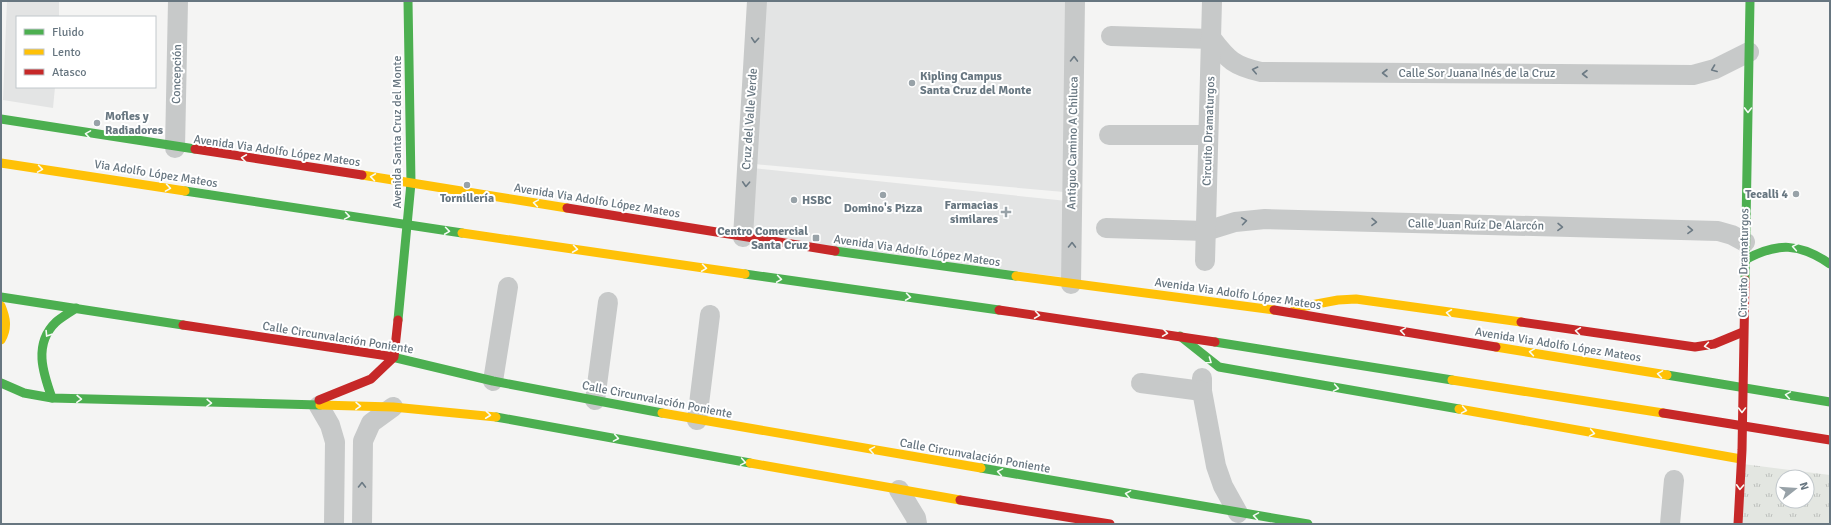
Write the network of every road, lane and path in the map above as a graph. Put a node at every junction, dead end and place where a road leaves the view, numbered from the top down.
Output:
1 (178, 1) edge
2 (408, 1) edge
3 (758, 1) edge
4 (1075, 1) edge
5 (1212, 1) edge
6 (1750, 1) edge
7 (1111, 36) dead end
8 (1212, 39) junction
9 (1749, 52) junction
10 (1, 120) edge
11 (1109, 135) dead end
12 (1208, 135) junction
13 (175, 148) junction
14 (1, 163) edge
15 (411, 183) junction
16 (408, 225) junction
17 (1106, 228) dead end
18 (1206, 230) junction
19 (743, 237) junction
20 (1745, 251) junction
21 (1205, 261) dead end
22 (1830, 264) edge
23 (1071, 284) junction
24 (508, 287) dead end
25 (1, 297) edge
26 (608, 302) dead end
27 (1, 306) edge
28 (76, 308) junction
29 (1281, 311) junction
30 (710, 315) dead end
31 (1743, 332) junction
32 (1180, 336) junction
33 (1, 340) edge
34 (394, 357) junction
35 (493, 381) junction
36 (1, 383) edge
37 (1141, 383) dead end
38 (52, 398) junction
39 (595, 400) junction
40 (1830, 402) edge
41 (312, 405) junction
42 (393, 407) junction
43 (697, 420) junction
44 (1830, 440) edge
45 (1741, 455) junction
46 (1674, 480) dead end
47 (899, 490) junction
48 (1238, 513) junction
49 (334, 524) edge
50 (362, 524) edge
51 (917, 524) edge
52 (1110, 524) edge
53 (1308, 524) edge
54 (1670, 524) edge
55 (1738, 524) edge

1 - 13 street, Concepción
2 - 15 main road, Avenida Santa Cruz del Monte
3 -> 19 street, Cruz del Valle Verde
23 -> 4 street, Antiguo Camino A Chiluca
5 - 8 street, Circuito Dramaturgos
6 - 9 main road, Circuito Dramaturgos
7 - 8 street
9 -> 8 street, Calle Sor Juana Inés de la Cruz
8 - 12 street, Circuito Dramaturgos
9 -> 20 main road, Circuito Dramaturgos
13 -> 10 main road, Avenida Via Adolfo López Mateos
11 - 12 street
12 - 18 street, Circuito Dramaturgos
15 -> 13 main road, Avenida Via Adolfo López Mateos
14 -> 16 main road, Via Adolfo López Mateos
15 - 16 main road, Avenida Santa Cruz del Monte
19 -> 15 main road, Avenida Via Adolfo López Mateos
16 -> 32 main road
16 - 34 main road, Avenida Santa Cruz del Monte
17 - 18 street, Calle Juan Ruíz De Alarcón
18 -> 20 street, Calle Juan Ruíz De Alarcón
18 - 21 street, Circuito Dramaturgos
19 - 23 main road, Avenida Via Adolfo López Mateos
22 -> 20 main road
20 - 31 main road, Circuito Dramaturgos
23 - 29 main road, Avenida Via Adolfo López Mateos
24 - 35 street
25 - 28 main road, Calle Circunvalación Poniente
26 - 39 street
27 - 33 main road
28 - 34 main road, Calle Circunvalación Poniente
28 -> 38 main road
31 -> 29 main road
40 -> 29 main road, Avenida Via Adolfo López Mateos
30 - 43 street
31 -> 45 main road, Circuito Dramaturgos
32 - 44 main road
32 -> 45 main road
34 - 35 main road, Calle Circunvalación Poniente
34 - 41 main road
35 - 39 main road, Calle Circunvalación Poniente
36 - 38 main road
37 - 48 street
38 -> 41 main road
39 - 43 main road, Calle Circunvalación Poniente
41 -> 42 main road
41 - 49 street
42 -> 47 main road
50 -> 42 street
48 -> 43 main road, Calle Circunvalación Poniente
45 -> 55 main road, Circuito Dramaturgos
46 - 54 street
47 - 51 street
47 - 52 main road
53 -> 48 main road, Calle Circunvalación Poniente

